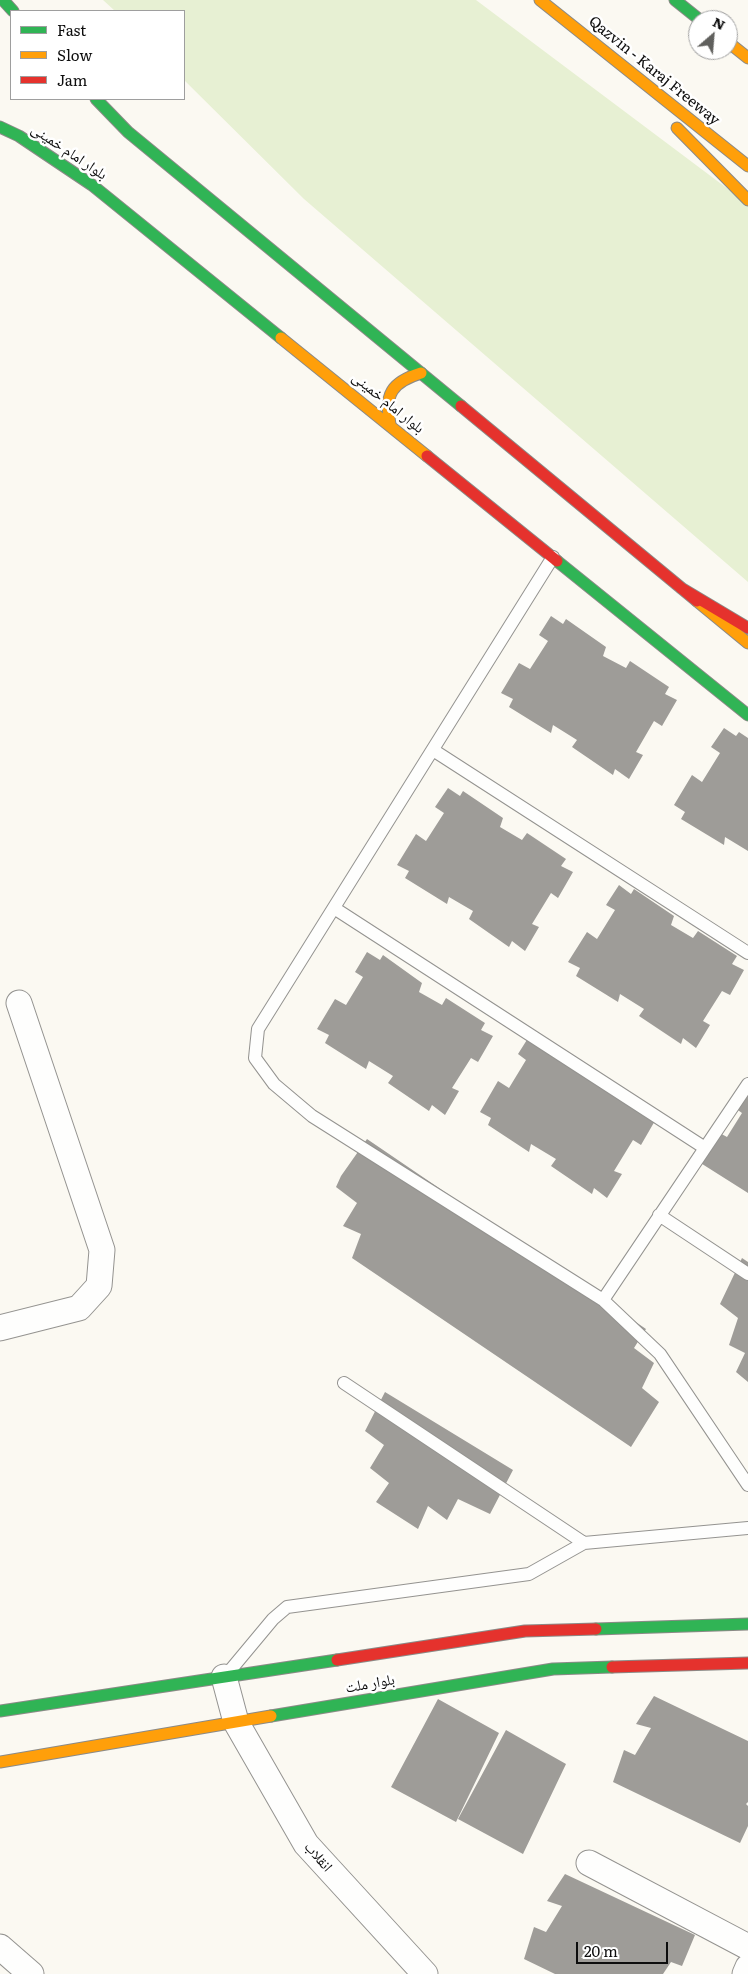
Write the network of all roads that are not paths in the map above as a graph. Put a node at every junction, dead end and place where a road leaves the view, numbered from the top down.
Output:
1 (3, 0) edge
2 (540, 0) edge
3 (675, 0) edge
4 (12, 10) edge
5 (688, 10) edge
6 (580, 29) junction
7 (738, 50) edge
8 (748, 58) edge
9 (97, 100) edge
10 (0, 127) edge
11 (748, 166) edge
12 (748, 200) edge
13 (421, 373) junction
14 (390, 424) junction
15 (553, 557) junction
16 (682, 588) junction
17 (748, 628) edge
18 (748, 643) edge
19 (748, 715) edge
20 (433, 750) junction
21 (334, 908) junction
22 (748, 953) edge
23 (19, 1003) dead end
24 (748, 1084) edge
25 (705, 1148) junction
26 (659, 1215) junction
27 (748, 1274) edge
28 (603, 1300) junction
29 (0, 1328) edge
30 (344, 1383) dead end
31 (748, 1485) edge
32 (748, 1528) edge
33 (584, 1543) junction
34 (748, 1624) edge
35 (748, 1663) edge
36 (224, 1677) junction
37 (0, 1711) edge
38 (236, 1722) junction
39 (0, 1762) edge
40 (589, 1863) dead end
41 (0, 1947) edge
42 (748, 1947) edge
43 (748, 1967) edge
44 (31, 1974) edge
45 (424, 1974) edge
46 (745, 1974) edge

1 - 4 main road
2 - 6 main road, Qazvin - Karaj Freeway
3 - 5 main road
6 - 11 main road, Qazvin - Karaj Freeway
6 - 12 main road
7 - 8 main road
9 - 13 main road
10 - 14 main road, بلوار امام خمینی
13 - 14 main road
13 - 16 main road
14 - 15 main road, بلوار امام خمینی
15 - 19 main road, بلوار امام خمینی
15 - 20 lane
16 - 17 main road
16 - 18 main road
20 - 21 lane
20 - 22 lane
21 - 25 lane
21 - 28 lane
23 - 29 street
24 - 25 lane
25 - 26 lane
26 - 27 lane
26 - 28 lane
28 - 31 lane
30 - 33 lane
32 - 33 lane
33 - 36 lane
34 - 36 main road, بلوار ملت
35 - 38 main road, بلوار ملت
36 - 37 main road, بلوار ملت
36 - 38 street, انقلاب
38 - 39 main road, بلوار ملت
38 - 45 street, انقلاب
40 - 42 street
41 - 44 street
43 - 46 street

